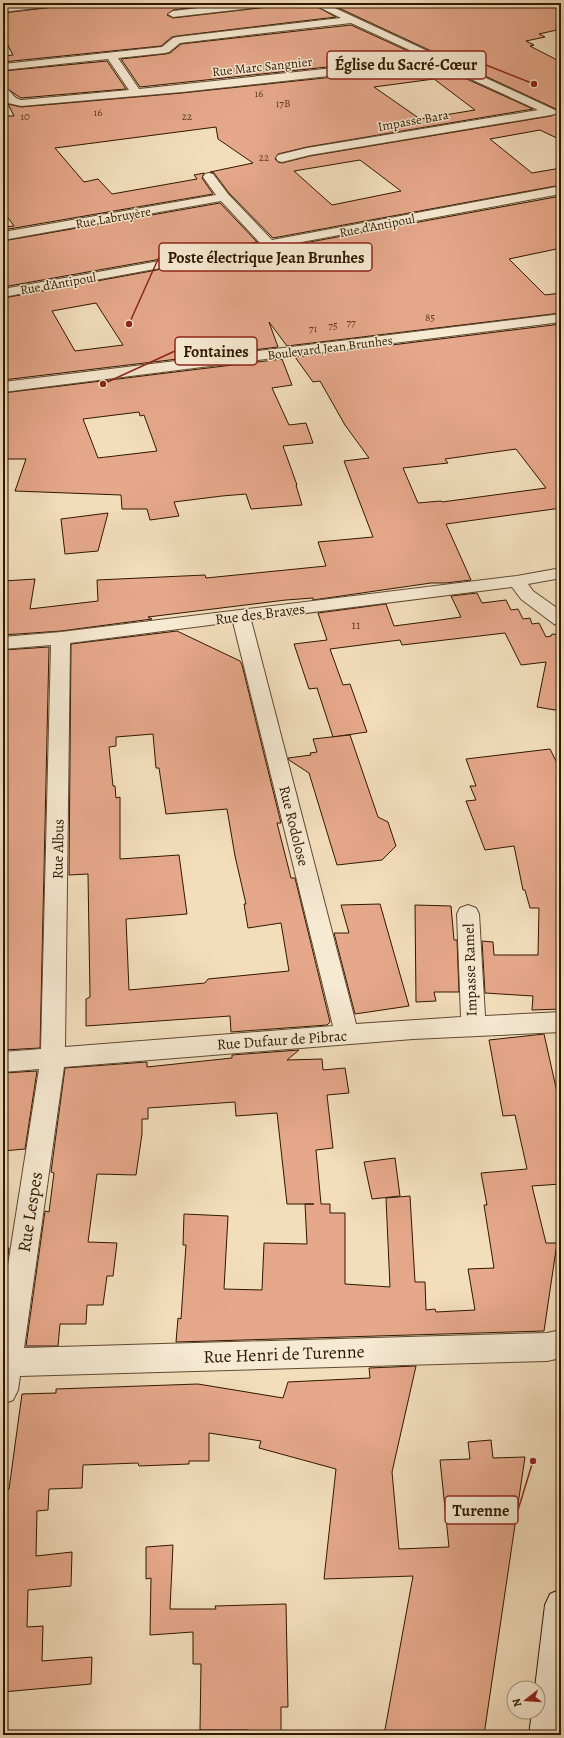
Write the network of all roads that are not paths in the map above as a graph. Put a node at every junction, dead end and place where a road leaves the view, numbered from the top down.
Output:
1 (54, 3) edge
2 (268, 3) edge
3 (316, 3) edge
4 (3, 8) edge
5 (173, 14) dead end
6 (353, 20) junction
7 (111, 56) junction
8 (441, 60) junction
9 (3, 67) edge
10 (3, 90) edge
11 (136, 93) junction
12 (550, 112) junction
13 (561, 117) edge
14 (282, 158) dead end
15 (209, 177) dead end
16 (561, 190) edge
17 (224, 197) junction
18 (3, 236) edge
19 (269, 245) junction
20 (3, 293) edge
21 (561, 318) edge
22 (3, 387) edge
23 (561, 573) edge
24 (517, 581) junction
25 (241, 616) junction
26 (561, 620) edge
27 (61, 638) junction
28 (3, 643) edge
29 (468, 914) dead end
30 (561, 1022) edge
31 (472, 1025) junction
32 (347, 1035) junction
33 (53, 1059) junction
34 (3, 1062) edge
35 (561, 1344) edge
36 (7, 1362) junction
37 (3, 1390) edge
38 (561, 1605) edge
39 (546, 1735) edge

1 - 4 street
2 - 5 street
3 - 6 street
6 - 7 street
6 - 8 street
7 - 9 street
7 - 11 street
8 - 11 street, Rue Marc Sangnier
8 - 12 street
10 - 11 street, Rue Marc Sangnier
12 - 13 street
12 - 14 street, Impasse Bara
15 - 17 street
16 - 19 street, Rue d'Antipoul
17 - 18 street, Rue Labruyère
17 - 19 street
19 - 20 street, Rue d'Antipoul
21 - 22 street, Boulevard Jean Brunhes
23 - 24 street, Rue des Braves
24 - 25 street, Rue des Braves
24 - 26 street
25 - 27 street, Rue des Braves
25 - 32 street, Rue Rodolose
27 - 28 street, Rue des Braves
27 - 33 street, Rue Albus
29 - 31 street, Impasse Ramel
30 - 31 street, Rue Dufaur de Pibrac
31 - 32 street, Rue Dufaur de Pibrac
32 - 33 street, Rue Dufaur de Pibrac
33 - 34 street, Rue Dufaur de Pibrac
33 - 36 street, Rue Lespes
35 - 36 street, Rue Henri de Turenne
36 - 37 street, Rue Lespes
38 - 39 street

